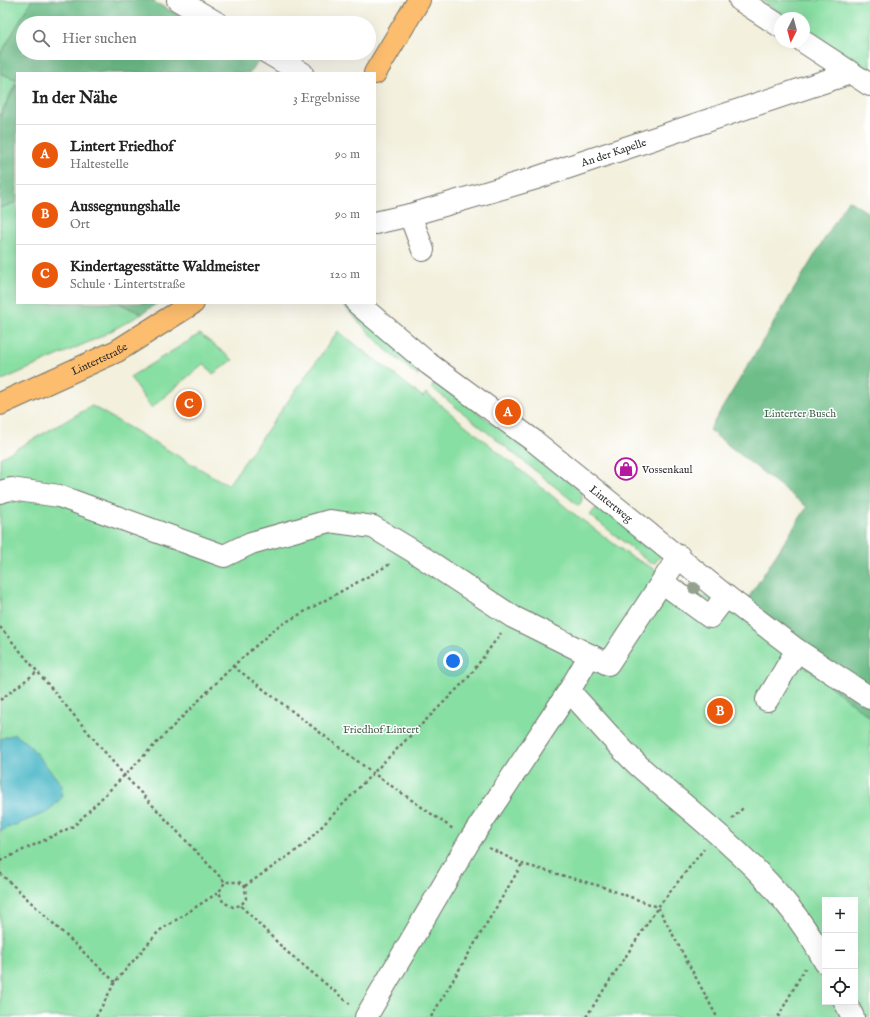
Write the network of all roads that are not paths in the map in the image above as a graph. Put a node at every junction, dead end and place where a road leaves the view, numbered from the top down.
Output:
1 (178, 0) edge
2 (419, 0) edge
3 (740, 0) edge
4 (205, 16) edge
5 (774, 22) edge
6 (810, 46) edge
7 (280, 60) edge
8 (300, 72) edge
9 (376, 72) edge
10 (850, 73) junction
11 (870, 85) edge
12 (410, 215) junction
13 (376, 223) edge
14 (423, 250) dead end
15 (192, 304) edge
16 (358, 304) edge
17 (0, 404) edge
18 (0, 492) edge
19 (679, 556) junction
20 (662, 582) junction
21 (726, 596) junction
22 (797, 650) junction
23 (590, 655) junction
24 (569, 691) junction
25 (870, 698) edge
26 (767, 700) dead end
27 (821, 954) edge
28 (847, 1005) edge
29 (360, 1012) edge
30 (853, 1017) edge

1 - 4 street
2 - 9 main road
3 - 5 street
6 - 10 street
7 - 8 street
10 - 11 street
10 - 12 street, An der Kapelle
12 - 13 street, An der Kapelle
12 - 14 street
15 - 17 main road, Lintertstraße
16 - 19 street, Lintertweg
18 - 23 street
19 - 20 street
19 - 21 street, Lintertweg
20 - 21 street
20 - 23 street
21 - 22 street, Lintertweg
22 - 25 street, Lintertweg
22 - 26 street
23 - 24 street
24 - 27 street
24 - 29 street
28 - 30 street

